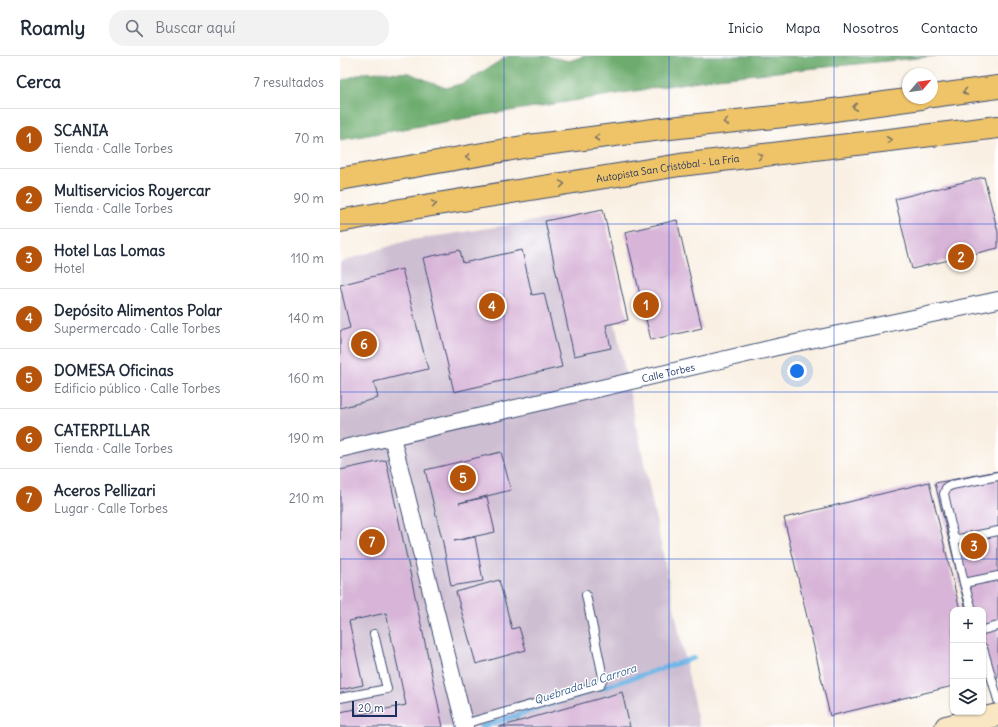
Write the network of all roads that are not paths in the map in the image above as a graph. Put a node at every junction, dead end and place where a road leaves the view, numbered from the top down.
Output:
1 (998, 87) edge
2 (938, 95) edge
3 (902, 101) edge
4 (998, 127) edge
5 (340, 180) edge
6 (400, 210) junction
7 (340, 221) edge
8 (340, 232) edge
9 (998, 300) edge
10 (392, 437) junction
11 (340, 449) edge
12 (998, 476) edge
13 (998, 531) edge
14 (954, 540) junction
15 (998, 576) edge
16 (964, 583) junction
17 (586, 595) dead end
18 (971, 607) edge
19 (998, 626) edge
20 (986, 629) edge
21 (374, 634) dead end
22 (986, 658) edge
23 (340, 698) edge
24 (998, 700) edge
25 (998, 715) edge
26 (465, 726) edge
27 (946, 727) edge

1 -> 2 highway
3 -> 5 highway
6 -> 4 highway, Autopista San Cristóbal - La Fría
6 - 7 highway, Autopista San Cristóbal - La Fría
6 - 8 highway
9 - 10 street, Calle Torbes
10 - 11 street, Calle Torbes
10 - 26 street
12 - 14 lane
13 - 14 lane
14 - 16 lane
15 - 16 lane
16 - 18 lane
17 - 26 lane
19 - 20 lane
21 - 23 lane
22 - 24 lane
25 - 27 main road

